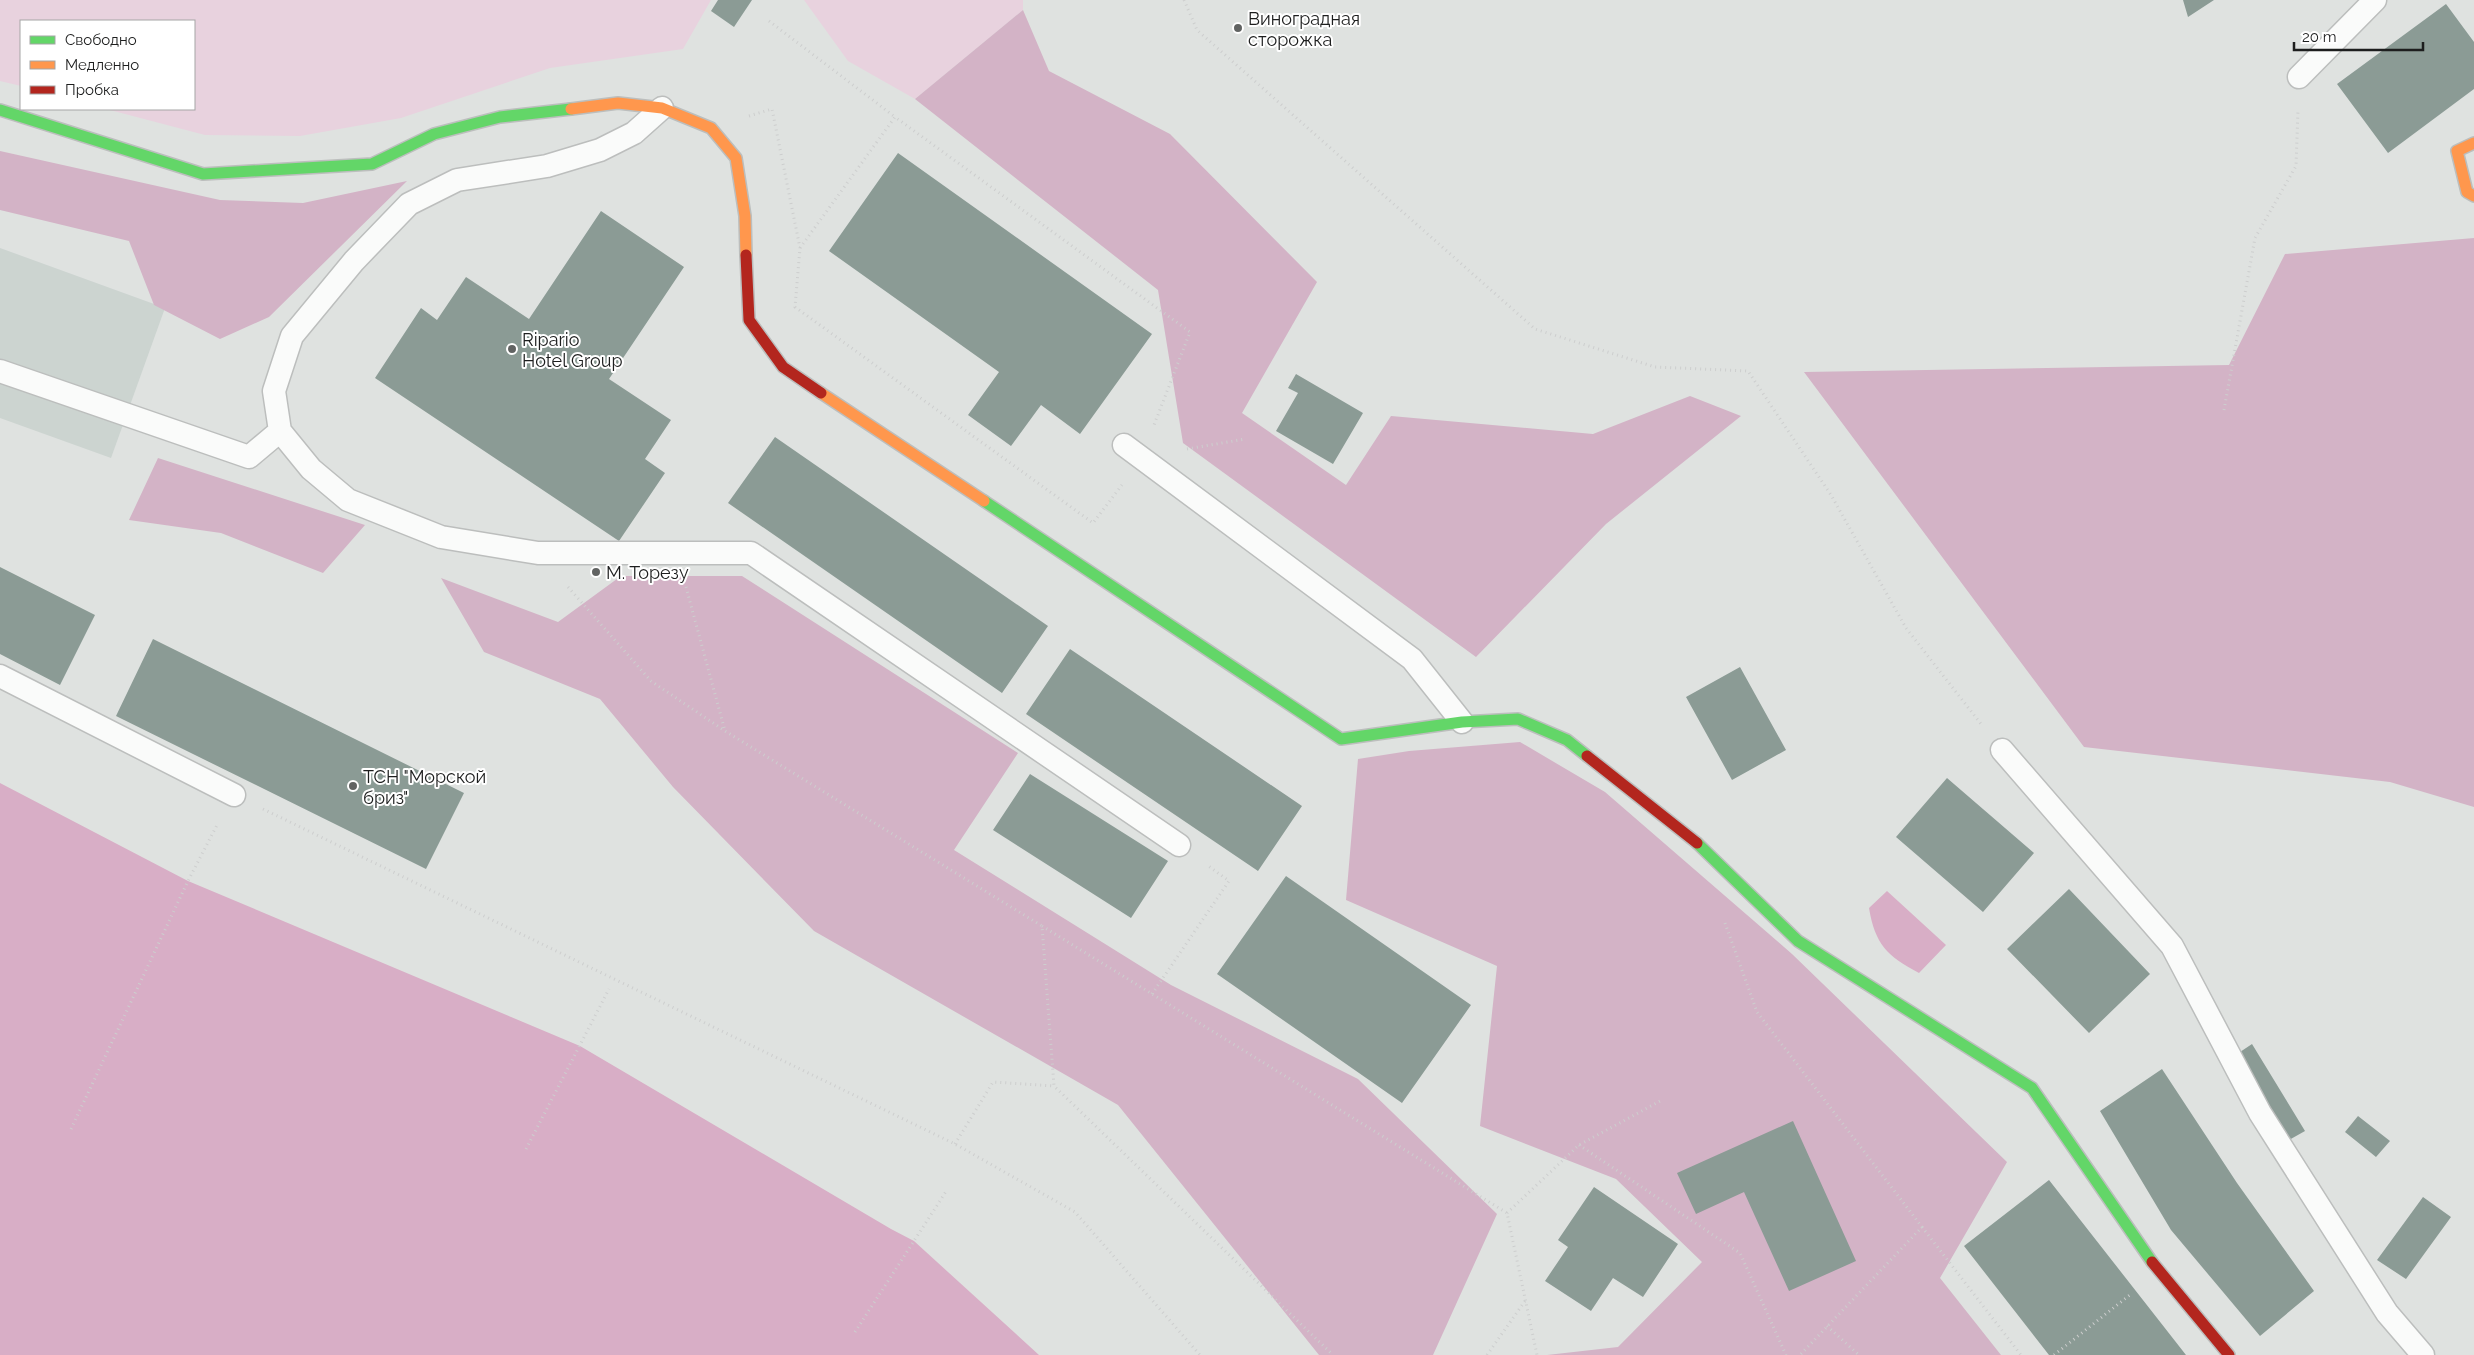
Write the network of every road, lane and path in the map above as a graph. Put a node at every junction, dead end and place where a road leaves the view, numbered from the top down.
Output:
1 (1184, 0) edge
2 (2375, 0) edge
3 (769, 21) dead end
4 (2299, 77) joint
5 (662, 108) junction
6 (0, 110) edge
7 (895, 117) junction
8 (2474, 143) edge
9 (2474, 196) edge
10 (0, 371) edge
11 (2224, 410) dead end
12 (280, 431) junction
13 (1245, 439) dead end
14 (1133, 451) junction
15 (677, 553) junction
16 (538, 554) junction
17 (0, 676) edge
18 (1462, 722) junction
19 (725, 731) junction
20 (2002, 750) joint
21 (234, 795) joint
22 (219, 820) dead end
23 (1179, 845) joint
24 (1724, 922) dead end
25 (1042, 926) junction
26 (609, 989) dead end
27 (1152, 994) junction
28 (1054, 1086) junction
29 (1662, 1100) dead end
30 (71, 1129) dead end
31 (955, 1144) junction
32 (1579, 1145) junction
33 (526, 1149) dead end
34 (946, 1190) dead end
35 (1507, 1213) junction
36 (1922, 1228) junction
37 (2159, 1272) junction
38 (1526, 1300) junction
39 (1828, 1326) junction
40 (855, 1332) dead end
41 (1200, 1355) edge
42 (1333, 1355) edge
43 (1487, 1355) edge
44 (1537, 1355) edge
45 (1786, 1355) edge
46 (1800, 1355) edge
47 (1859, 1355) edge
48 (2021, 1355) edge
49 (2054, 1355) edge
50 (2229, 1355) edge
51 (2423, 1355) edge

1 - 20 path
2 - 4 lane
3 - 7 path
4 - 11 path
5 - 6 street
5 - 12 lane
5 - 18 street
7 - 14 path
7 - 14 path
8 - 9 street
10 - 12 lane
12 - 16 lane
13 - 14 path
14 - 18 lane
15 - 16 lane
15 - 19 path
15 - 23 lane
16 - 19 path
17 - 21 lane
18 - 37 street
19 - 25 path
20 - 51 lane
21 - 31 path
22 - 30 path
23 - 27 path
24 - 36 path
25 - 27 path
25 - 28 path
26 - 33 path
27 - 35 path
28 - 31 path
28 - 42 path
29 - 32 path
31 - 41 path
32 - 35 path
32 - 45 path
34 - 40 path
35 - 38 path
36 - 39 path
36 - 48 path
37 - 49 path
37 - 50 street
38 - 43 path
38 - 44 path
39 - 46 path
39 - 47 path

